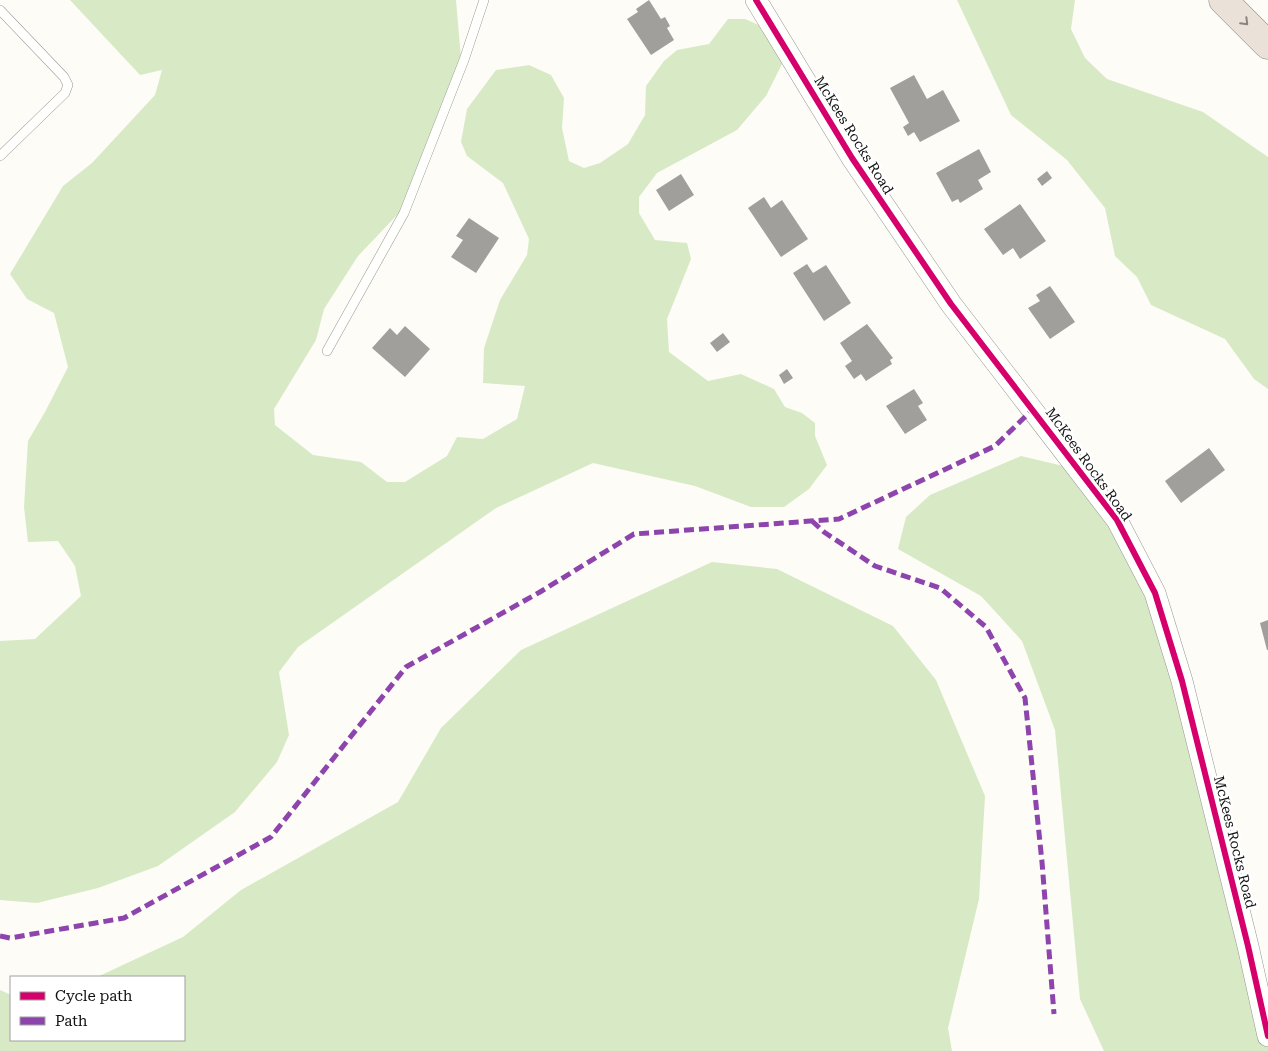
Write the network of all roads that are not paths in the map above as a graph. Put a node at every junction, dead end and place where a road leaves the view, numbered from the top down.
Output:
1 (484, 0) edge
2 (756, 0) edge
3 (1223, 0) edge
4 (1, 13) edge
5 (1268, 44) edge
6 (0, 156) edge
7 (327, 351) dead end
8 (1268, 1036) edge

1 - 7 lane
2 - 8 street, McKees Rocks Road
3 -> 5 highway
4 - 6 lane

